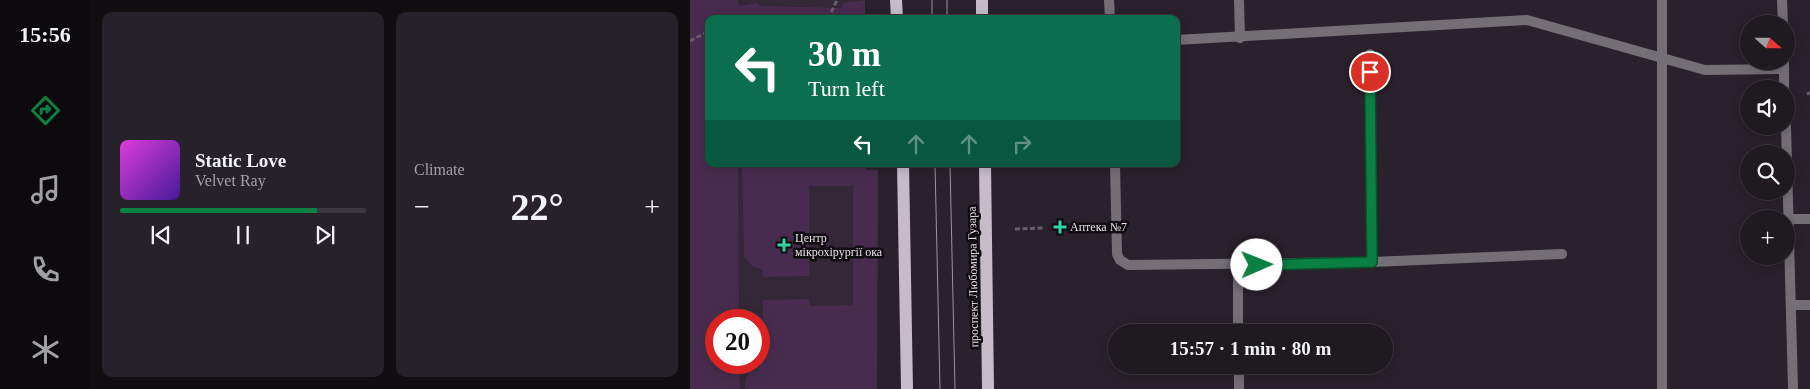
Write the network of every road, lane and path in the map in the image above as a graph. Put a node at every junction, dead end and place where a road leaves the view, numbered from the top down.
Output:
1 (837, 0) edge
2 (896, 0) edge
3 (982, 0) edge
4 (1109, 0) edge
5 (1239, 0) edge
6 (1662, 0) edge
7 (1782, 0) edge
8 (830, 15) edge
9 (897, 15) edge
10 (982, 15) edge
11 (1110, 15) edge
12 (1783, 15) edge
13 (705, 33) edge
14 (1240, 38) junction
15 (1180, 40) edge
16 (690, 41) edge
17 (1370, 54) dead end
18 (1662, 57) junction
19 (1740, 68) edge
20 (1786, 135) edge
21 (903, 167) edge
22 (984, 167) edge
23 (1114, 167) edge
24 (1789, 210) edge
25 (1795, 219) edge
26 (1810, 219) edge
27 (1045, 228) dead end
28 (1015, 229) dead end
29 (1562, 254) dead end
30 (1372, 262) junction
31 (1238, 265) junction
32 (1790, 265) edge
33 (1810, 304) edge
34 (1791, 305) junction
35 (1238, 324) edge
36 (1239, 374) edge
37 (907, 389) edge
38 (988, 389) edge
39 (1239, 389) edge
40 (1662, 389) edge
41 (1793, 389) edge

1 - 8 path
2 - 9 main road
3 - 10 main road
4 - 11 street
5 - 14 street
6 - 18 street
7 - 12 street
13 - 16 path
14 - 15 street
14 - 18 street
17 - 30 street
18 - 19 street
18 - 40 street
20 - 24 street
21 - 37 main road
22 - 38 main road, проспект Любомира Гузара
23 - 31 street
25 - 26 street
27 - 28 path
29 - 30 street
30 - 31 street
31 - 35 street
32 - 34 street
33 - 34 street
34 - 41 street
36 - 39 street

